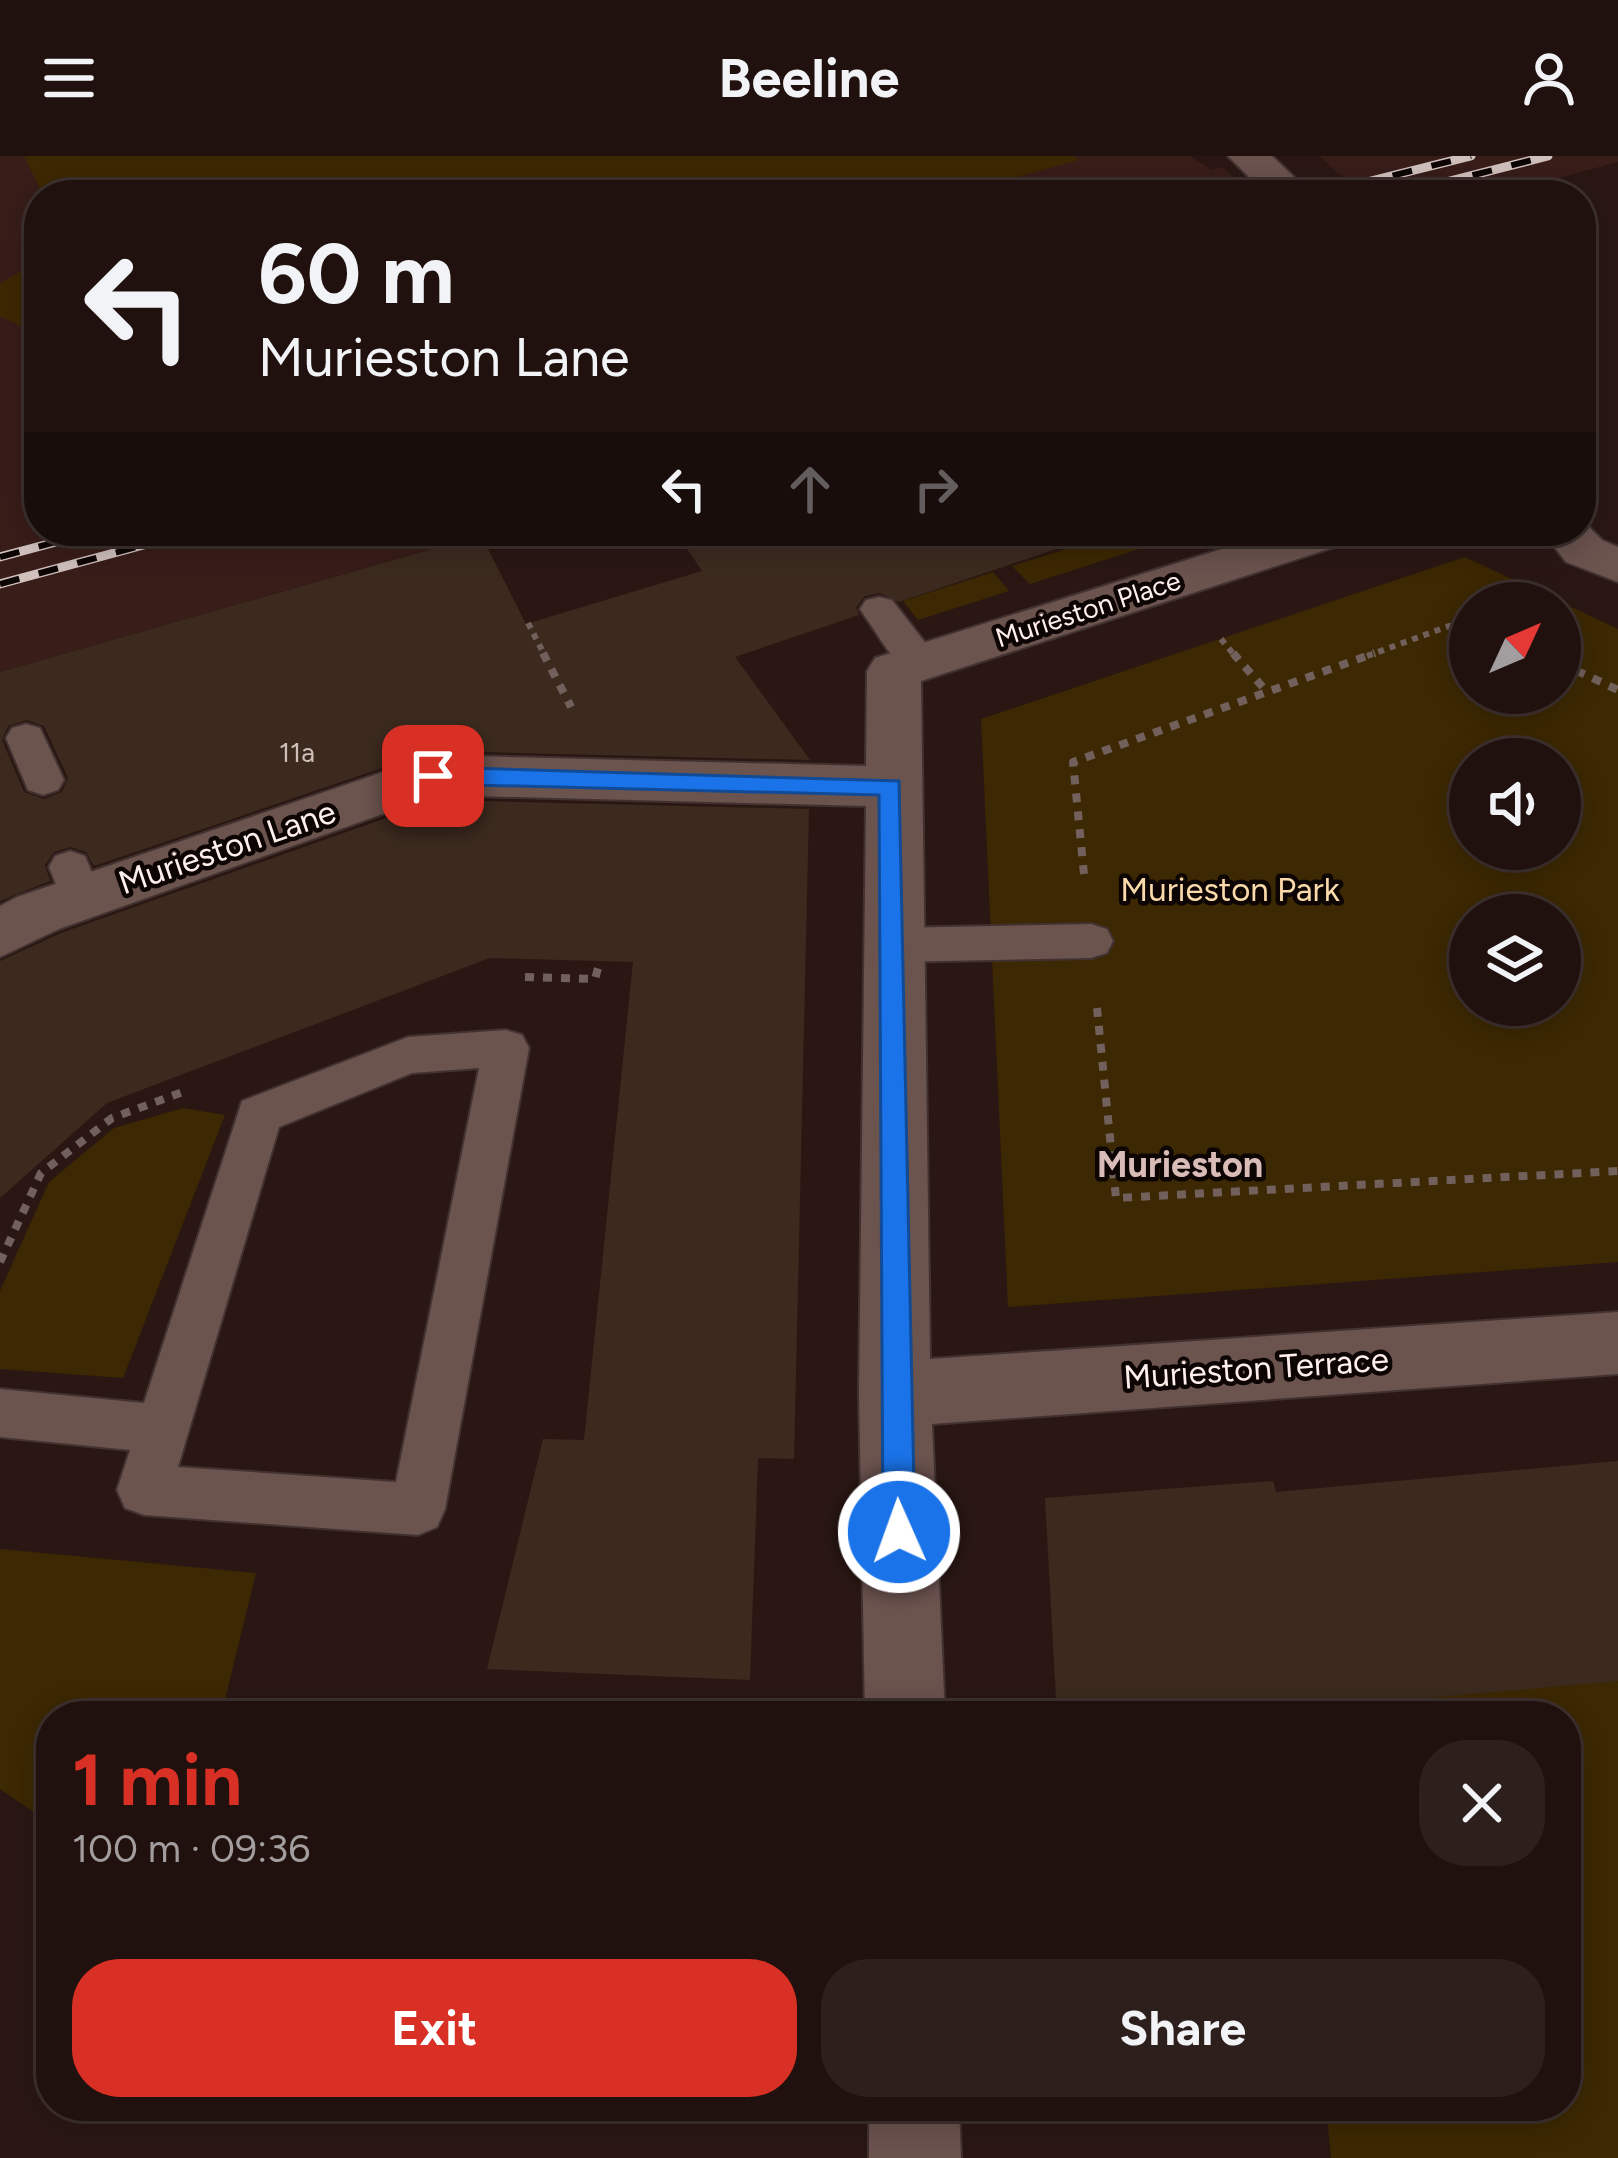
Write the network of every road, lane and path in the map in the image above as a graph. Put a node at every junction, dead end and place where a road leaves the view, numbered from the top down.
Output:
1 (1248, 156) edge
2 (1275, 180) edge
3 (1285, 546) edge
4 (1580, 546) edge
5 (1618, 566) edge
6 (879, 609) dead end
7 (528, 623) dead end
8 (1449, 626) edge
9 (920, 663) junction
10 (1581, 673) edge
11 (1618, 690) edge
12 (26, 738) dead end
13 (583, 779) junction
14 (43, 780) dead end
15 (890, 787) junction
16 (0, 934) edge
17 (1091, 941) junction
18 (892, 945) junction
19 (1618, 1171) edge
20 (41, 1173) dead end
21 (0, 1262) edge
22 (1618, 1343) edge
23 (895, 1394) junction
24 (0, 1413) edge
25 (162, 1429) junction
26 (904, 1701) edge
27 (914, 2121) edge
28 (915, 2158) edge

1 - 2 street
3 - 9 street, Murieston Place
4 - 5 street
6 - 9 lane
7 - 13 path
8 - 17 path
9 - 15 street
10 - 11 path
12 - 14 lane
13 - 15 street, Murieston Lane
13 - 16 street, Murieston Lane
15 - 18 street
17 - 18 lane
17 - 19 path
18 - 23 street
20 - 21 path
22 - 23 street, Murieston Terrace
23 - 26 street
24 - 25 lane
25 - 25 lane
27 - 28 street

